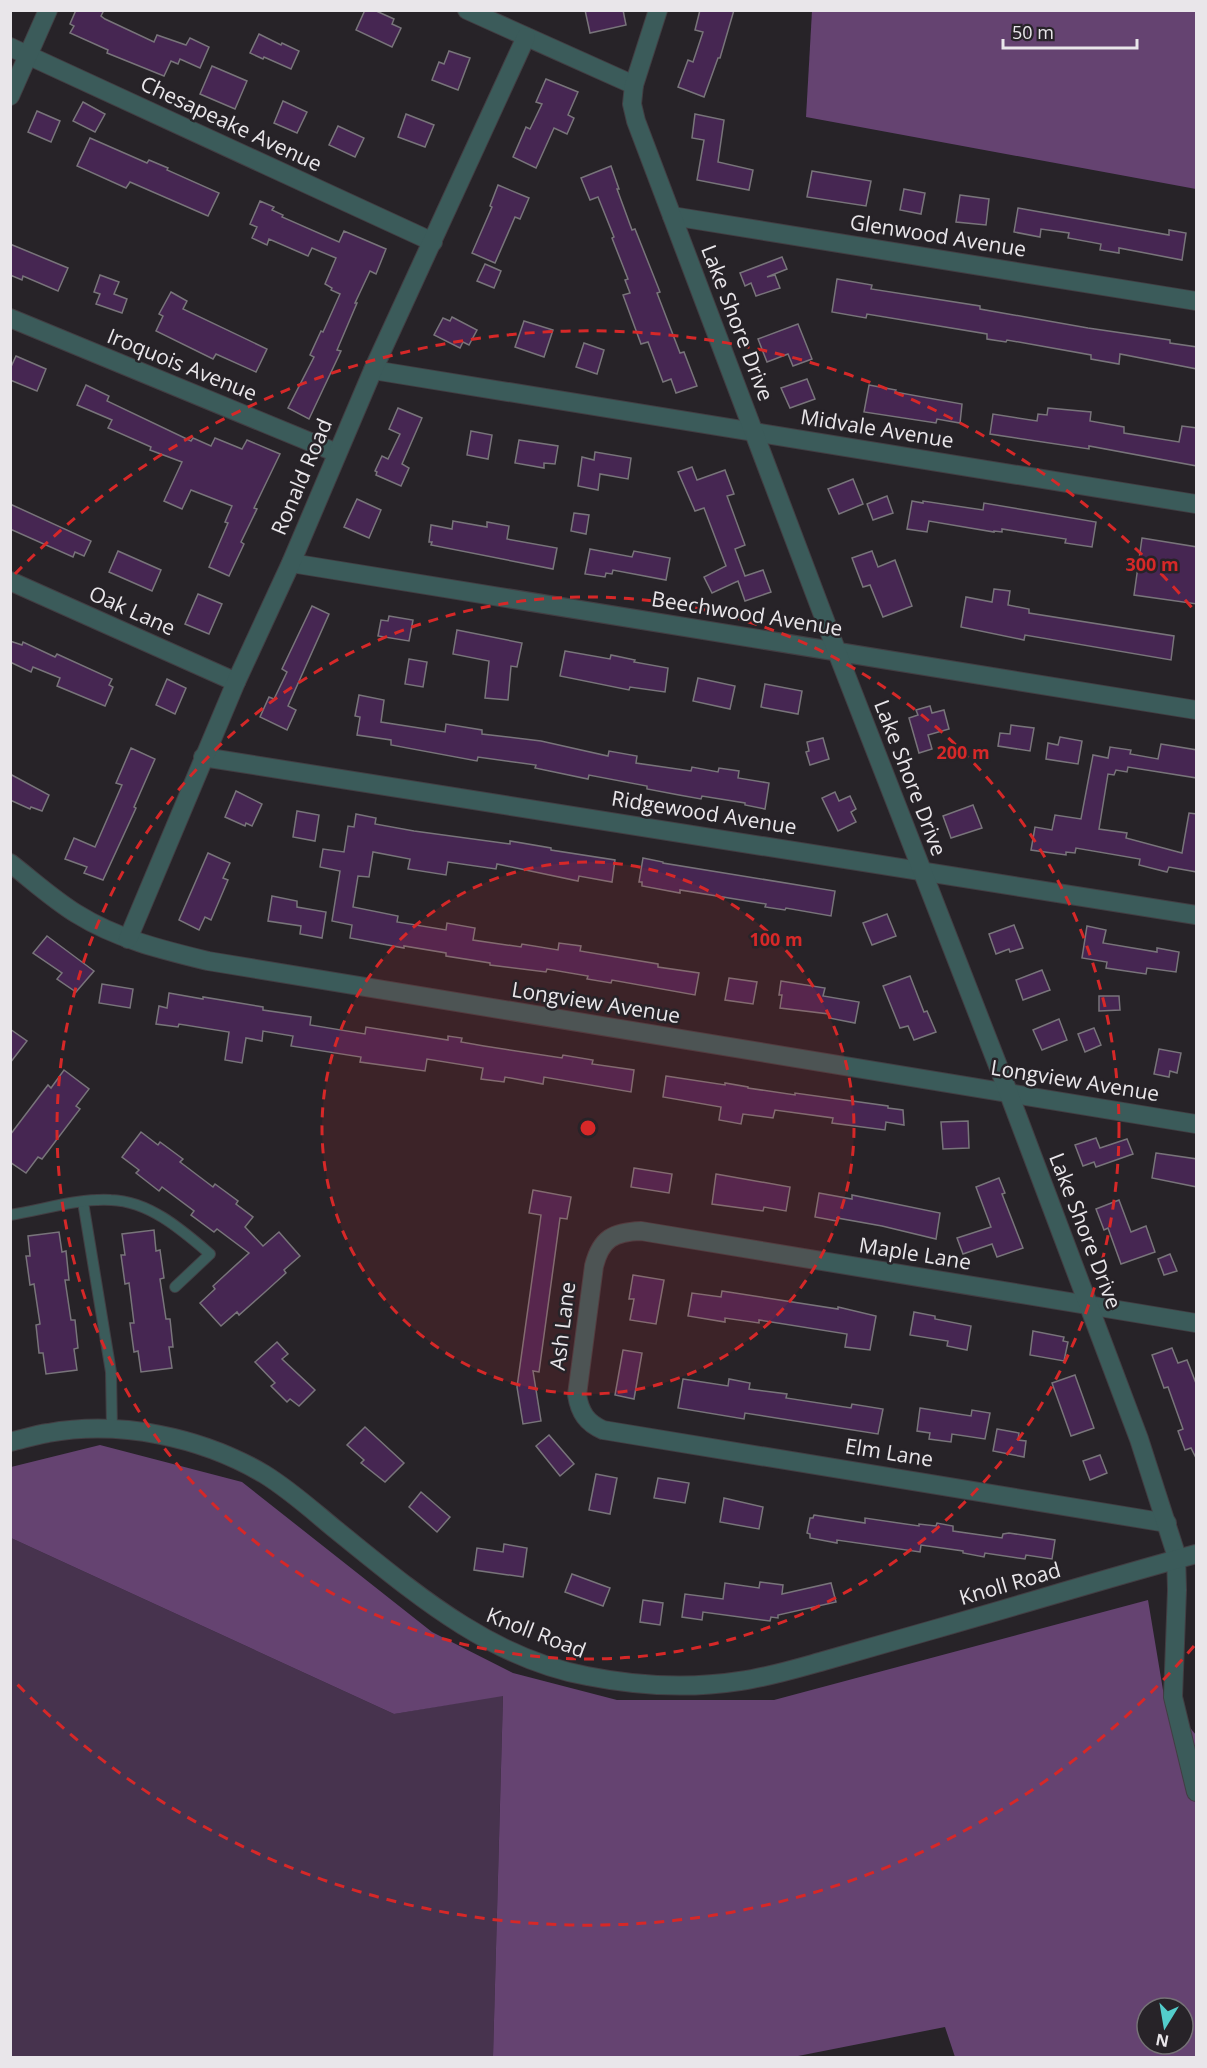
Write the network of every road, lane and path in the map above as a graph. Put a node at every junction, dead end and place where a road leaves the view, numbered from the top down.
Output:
1 (48, 10) edge
2 (466, 10) edge
3 (658, 10) edge
4 (526, 37) junction
5 (10, 47) edge
6 (28, 55) junction
7 (634, 85) junction
8 (10, 96) edge
9 (672, 216) junction
10 (433, 242) junction
11 (1197, 301) edge
12 (10, 318) edge
13 (373, 370) junction
14 (755, 432) junction
15 (337, 453) junction
16 (1197, 504) edge
17 (291, 563) junction
18 (10, 581) edge
19 (837, 652) junction
20 (236, 682) junction
21 (1197, 710) edge
22 (203, 757) junction
23 (10, 863) edge
24 (921, 870) junction
25 (1197, 915) edge
26 (128, 939) junction
27 (1009, 1094) junction
28 (1197, 1124) edge
29 (83, 1202) junction
30 (10, 1215) edge
31 (626, 1232) joint
32 (175, 1287) dead end
33 (1089, 1306) junction
34 (1197, 1323) edge
35 (112, 1430) junction
36 (603, 1430) joint
37 (10, 1442) edge
38 (1167, 1523) junction
39 (1197, 1554) edge
40 (1176, 1560) junction
41 (1197, 1792) edge

1 - 6 street
2 - 4 street
3 - 7 street, Lake Shore Drive
4 - 7 street
4 - 10 street, Ronald Road
5 - 6 street, Chesapeake Avenue
6 - 8 street
6 - 10 street, Chesapeake Avenue
7 - 9 street, Lake Shore Drive
9 - 11 street, Glenwood Avenue
9 - 14 street, Lake Shore Drive
10 - 13 street, Ronald Road
12 - 15 street, Iroquois Avenue
13 - 14 street, Midvale Avenue
13 - 15 street, Ronald Road
14 - 16 street, Midvale Avenue
14 - 19 street, Lake Shore Drive
15 - 17 street, Ronald Road
17 - 19 street, Beechwood Avenue
17 - 20 street, Ronald Road
18 - 20 street, Oak Lane
19 - 21 street, Beechwood Avenue
19 - 24 street, Lake Shore Drive
20 - 22 street, Ronald Road
22 - 24 street, Ridgewood Avenue
22 - 26 street, Ronald Road
23 - 26 street, Longview Avenue
24 - 25 street, Ridgewood Avenue
24 - 27 street, Lake Shore Drive
26 - 27 street, Longview Avenue
27 - 28 street, Longview Avenue
27 - 33 street, Lake Shore Drive
29 - 30 lane
29 - 32 lane
29 - 35 lane
31 - 33 street, Maple Lane
31 - 36 street, Ash Lane
33 - 34 street, Maple Lane
33 - 38 street, Lake Shore Drive
35 - 37 street, Knoll Road
35 - 40 street, Knoll Road
36 - 38 street, Elm Lane
38 - 40 street, Lake Shore Drive
39 - 40 street, Knoll Road
40 - 41 street, Lake Shore Drive

